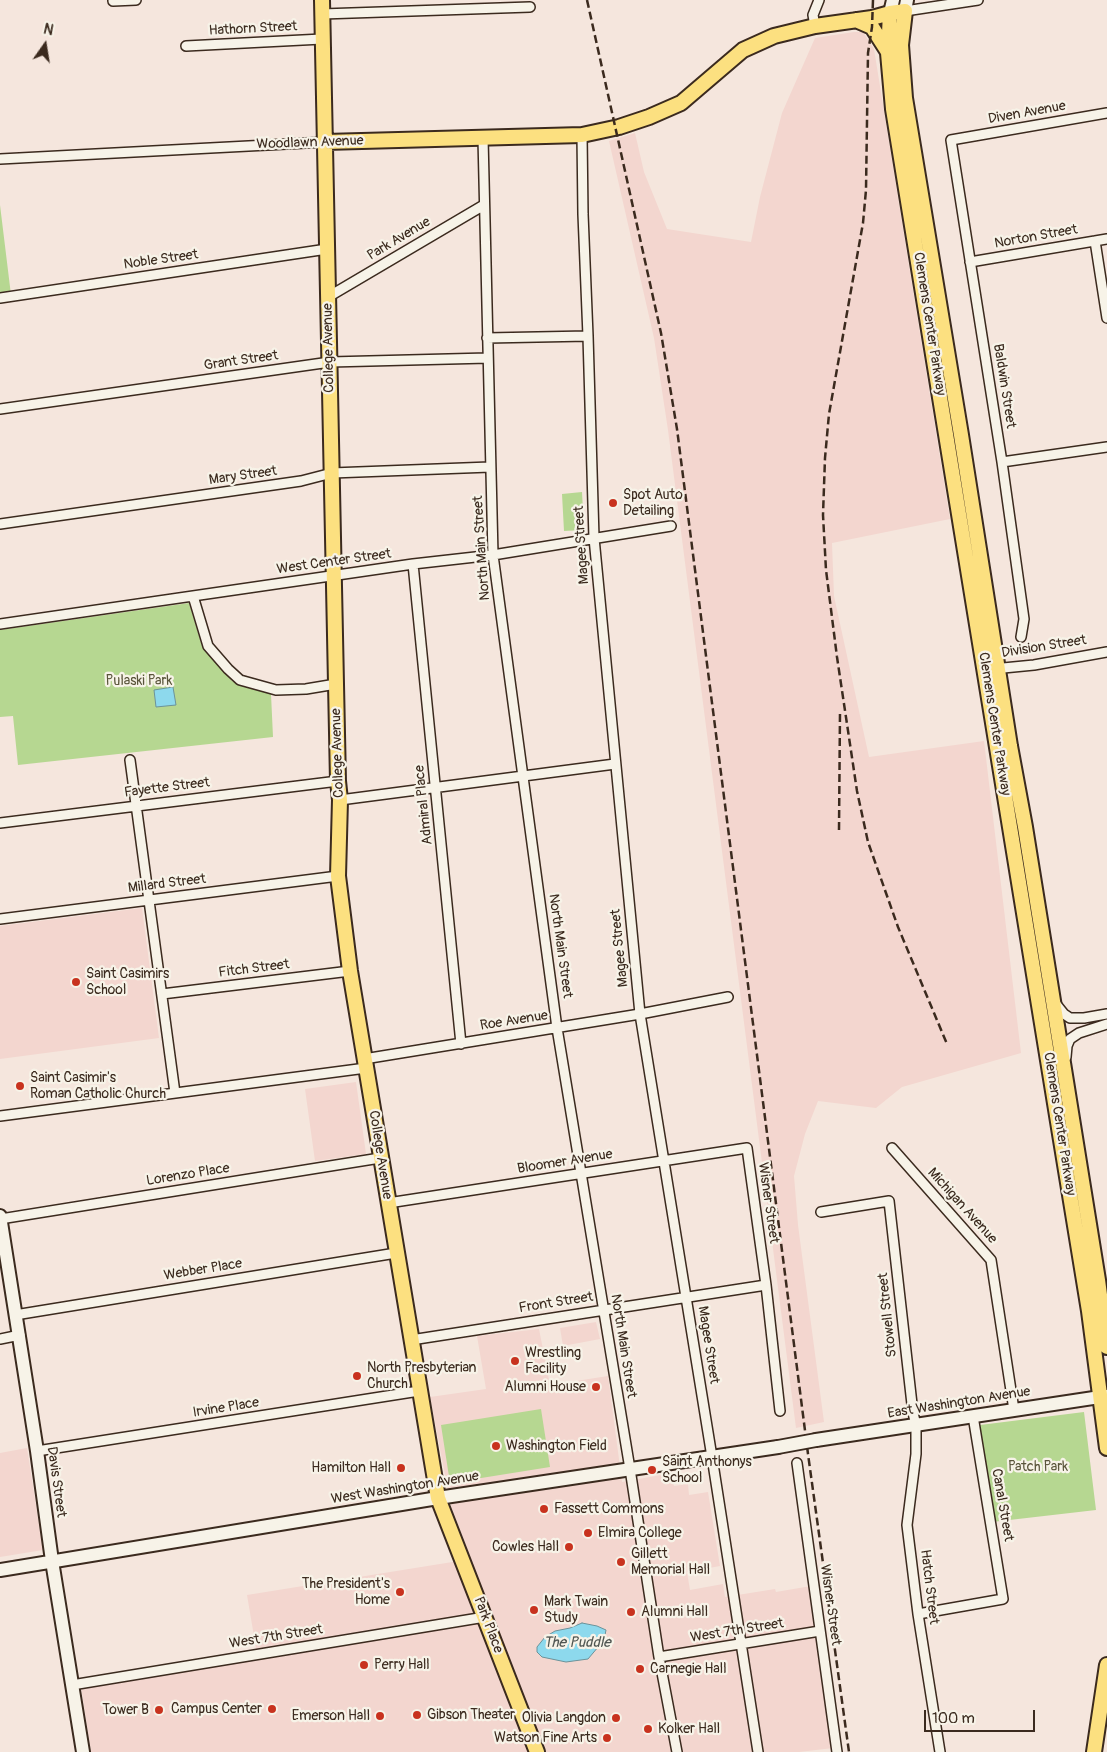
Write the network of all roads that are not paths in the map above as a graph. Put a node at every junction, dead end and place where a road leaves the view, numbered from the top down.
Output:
1 (136, 0) edge
2 (819, 0) edge
3 (978, 0) edge
4 (113, 1) edge
5 (906, 5) edge
6 (892, 6) edge
7 (322, 7) edge
8 (530, 7) dead end
9 (856, 20) junction
10 (815, 26) junction
11 (322, 39) junction
12 (186, 46) dead end
13 (888, 53) junction
14 (1107, 113) edge
15 (582, 135) junction
16 (482, 138) junction
17 (951, 140) joint
18 (324, 142) junction
19 (0, 159) edge
20 (484, 204) junction
21 (1107, 239) edge
22 (1096, 241) junction
23 (327, 250) junction
24 (970, 262) junction
25 (328, 297) junction
26 (0, 298) edge
27 (1107, 318) edge
28 (588, 336) junction
29 (487, 338) junction
30 (488, 358) junction
31 (330, 362) junction
32 (0, 409) edge
33 (1107, 447) edge
34 (1002, 462) junction
35 (490, 467) junction
36 (332, 473) junction
37 (0, 524) edge
38 (671, 526) dead end
39 (594, 538) junction
40 (493, 555) junction
41 (413, 564) junction
42 (334, 576) junction
43 (193, 596) junction
44 (0, 624) edge
45 (1021, 637) dead end
46 (1107, 652) edge
47 (992, 669) junction
48 (336, 684) junction
49 (130, 760) dead end
50 (615, 764) junction
51 (523, 776) junction
52 (338, 781) junction
53 (436, 787) junction
54 (340, 800) junction
55 (137, 806) junction
56 (0, 823) edge
57 (338, 876) junction
58 (149, 901) junction
59 (0, 919) edge
60 (350, 971) junction
61 (162, 994) junction
62 (728, 998) dead end
63 (1052, 998) junction
64 (640, 1014) junction
65 (1107, 1014) edge
66 (1107, 1024) edge
67 (556, 1028) junction
68 (460, 1044) junction
69 (365, 1064) junction
70 (1066, 1080) junction
71 (175, 1093) junction
72 (0, 1116) edge
73 (747, 1148) joint
74 (892, 1148) dead end
75 (380, 1158) junction
76 (664, 1161) junction
77 (581, 1174) junction
78 (388, 1203) junction
79 (821, 1212) dead end
80 (0, 1218) edge
81 (396, 1253) junction
82 (766, 1285) junction
83 (686, 1297) junction
84 (603, 1310) junction
85 (15, 1315) junction
86 (20, 1336) junction
87 (0, 1339) edge
88 (411, 1340) junction
89 (1107, 1346) edge
90 (419, 1391) junction
91 (1104, 1396) edge
92 (1014, 1410) junction
93 (780, 1411) dead end
94 (972, 1416) junction
95 (916, 1425) junction
96 (816, 1440) joint
97 (1107, 1448) edge
98 (37, 1451) junction
99 (712, 1457) junction
100 (797, 1462) dead end
101 (630, 1469) junction
102 (438, 1498) junction
103 (52, 1561) junction
104 (0, 1570) edge
105 (918, 1614) junction
106 (485, 1617) junction
107 (820, 1631) junction
108 (741, 1644) junction
109 (659, 1658) junction
110 (1107, 1665) edge
111 (72, 1685) junction
112 (83, 1752) edge
113 (537, 1752) edge
114 (676, 1752) edge
115 (758, 1752) edge
116 (837, 1752) edge
117 (940, 1752) edge
118 (1094, 1752) edge

1 - 4 street
2 - 10 street
3 - 5 street
5 - 6 main road, Woodlawn Avenue
5 - 47 main road, Clemens Center Parkway
6 - 9 main road, Woodlawn Avenue
6 - 13 main road, Clemens Center Parkway
7 - 8 street
7 - 11 main road, College Avenue
9 - 10 main road, Woodlawn Avenue
9 - 13 main road
10 - 15 main road, Woodlawn Avenue
11 - 12 street, Hathorn Street
11 - 18 main road, College Avenue
13 - 47 main road, Clemens Center Parkway
14 - 17 street, Diven Avenue
15 - 16 main road, Woodlawn Avenue
15 - 28 street, Magee Street
16 - 18 main road, Woodlawn Avenue
16 - 20 street, North Main Street
17 - 24 street, Baldwin Street
18 - 19 street, Woodlawn Avenue
18 - 23 main road, College Avenue
20 - 25 street, Park Avenue
20 - 29 street, North Main Street
21 - 22 street, Norton Street
22 - 24 street, Norton Street
22 - 27 street
23 - 25 main road, College Avenue
23 - 26 street, Noble Street
24 - 34 street, Baldwin Street
25 - 31 main road, College Avenue
28 - 29 street
28 - 39 street, Magee Street
29 - 30 street, North Main Street
30 - 31 street, Grant Street
30 - 35 street, North Main Street
31 - 32 street, Grant Street
31 - 36 main road, College Avenue
33 - 34 street
34 - 45 street, Baldwin Street
35 - 36 street, Mary Street
35 - 40 street, North Main Street
36 - 37 street, Mary Street
36 - 42 main road, College Avenue
38 - 39 street, West Center Street
39 - 40 street, West Center Street
39 - 50 street, Magee Street
40 - 41 street, West Center Street
40 - 51 street, North Main Street
41 - 42 street, West Center Street
41 - 53 street, Admiral Place
42 - 43 street, West Center Street
42 - 48 main road, College Avenue
43 - 44 street, West Center Street
43 - 48 street
46 - 47 street, Division Street
47 - 63 main road, Clemens Center Parkway
47 - 91 main road, Clemens Center Parkway
48 - 52 main road, College Avenue
49 - 55 street
50 - 51 street
50 - 64 street, Magee Street
51 - 53 street
51 - 67 street, North Main Street
52 - 54 main road, College Avenue
52 - 55 street, Fayette Street
53 - 54 street
53 - 68 street, Admiral Place
54 - 57 main road, College Avenue
55 - 56 street, Fayette Street
55 - 58 street
57 - 58 street, Millard Street
57 - 60 main road, College Avenue
58 - 59 street, Millard Street
58 - 61 street
60 - 61 street, Fitch Street
60 - 69 main road, College Avenue
61 - 71 street
62 - 64 street, Roe Avenue
63 - 65 street
63 - 70 main road, Clemens Center Parkway
64 - 67 street, Roe Avenue
64 - 76 street, Magee Street
66 - 70 street
67 - 68 street, Roe Avenue
67 - 77 street, North Main Street
68 - 69 street, Roe Avenue
69 - 71 street, Roe Avenue
69 - 75 main road, College Avenue
70 - 89 main road, Clemens Center Parkway
71 - 72 street, Roe Avenue
73 - 76 street, Bloomer Avenue
73 - 82 street, Wisner Street
74 - 92 street, Michigan Avenue
75 - 78 main road, College Avenue
75 - 80 street, Lorenzo Place
76 - 77 street, Bloomer Avenue
76 - 83 street, Magee Street
77 - 78 street, Bloomer Avenue
77 - 84 street, North Main Street
78 - 81 main road, College Avenue
79 - 95 street, Stowell Street
80 - 85 street, Davis Street
81 - 85 street, Webber Place
81 - 88 main road, College Avenue
82 - 83 street, Front Street
82 - 93 street, Wisner Street
83 - 84 street, Front Street
83 - 99 street, Magee Street
84 - 88 street, Front Street
84 - 101 street, North Main Street
85 - 86 street, Davis Street
86 - 87 street
86 - 98 street, Davis Street
88 - 90 main road, College Avenue
90 - 98 street, Irvine Place
90 - 102 main road, College Avenue
91 - 92 street, East Washington Avenue
91 - 97 main road, Clemens Center Parkway
92 - 94 street, East Washington Avenue
94 - 95 street, East Washington Avenue
94 - 105 street, Canal Street
95 - 96 street, East Washington Avenue
95 - 105 street, Hatch Street
96 - 99 street, West Washington Avenue, bridge
98 - 103 street, Davis Street
99 - 101 street, West Washington Avenue
99 - 108 street, Magee Street
100 - 107 street, Wisner Street
101 - 102 street, West Washington Avenue
101 - 109 street, North Main Street
102 - 103 street, West Washington Avenue
102 - 106 main road, Park Place
103 - 104 street, West Washington Avenue
103 - 111 street, Davis Street
105 - 117 street, Hatch Street
106 - 111 street, West 7th Street
106 - 113 main road, Park Place
107 - 108 street, West 7th Street
107 - 116 street, Wisner Street
108 - 109 street, West 7th Street
108 - 115 street, Magee Street
109 - 114 street, North Main Street
110 - 118 main road
111 - 112 street, Davis Street

